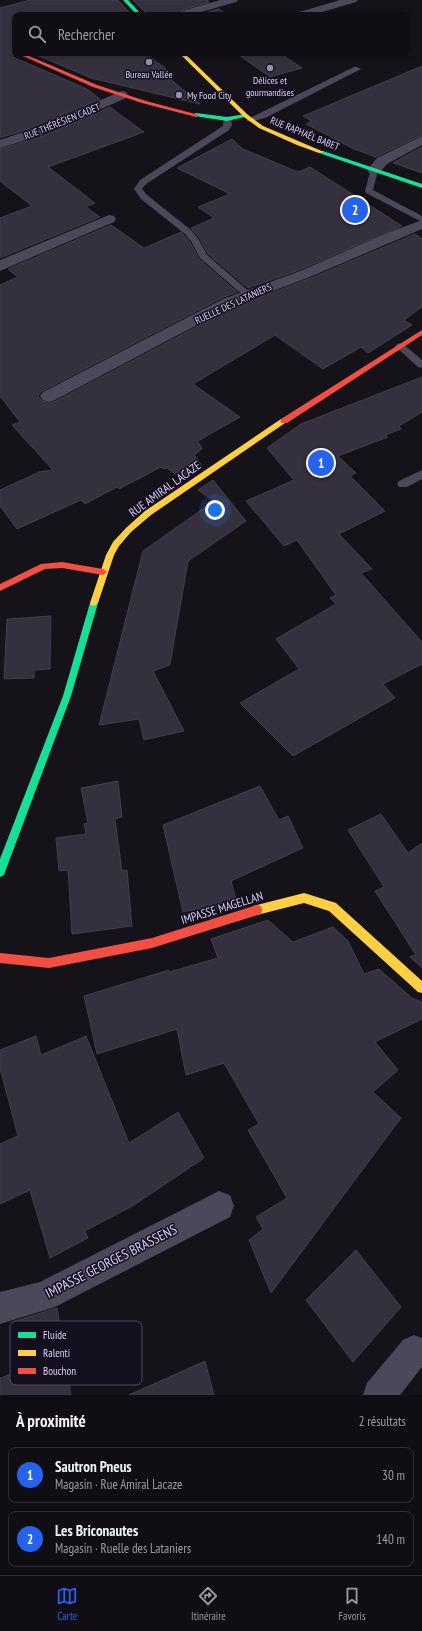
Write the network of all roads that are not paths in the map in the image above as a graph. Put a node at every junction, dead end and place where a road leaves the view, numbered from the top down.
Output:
1 (125, 0) edge
2 (232, 0) edge
3 (352, 0) edge
4 (137, 12) edge
5 (190, 12) edge
6 (310, 12) edge
7 (25, 56) edge
8 (185, 56) edge
9 (357, 69) dead end
10 (122, 96) junction
11 (248, 118) junction
12 (227, 119) junction
13 (422, 140) edge
14 (0, 144) edge
15 (374, 170) junction
16 (422, 186) edge
17 (109, 219) dead end
18 (422, 219) edge
19 (422, 224) edge
20 (0, 266) edge
21 (248, 295) junction
22 (422, 332) edge
23 (400, 346) junction
24 (422, 365) edge
25 (49, 396) dead end
26 (422, 474) edge
27 (403, 484) dead end
28 (103, 572) junction
29 (0, 588) edge
30 (0, 872) edge
31 (0, 958) edge
32 (422, 988) edge
33 (219, 1206) dead end
34 (0, 1308) edge
35 (414, 1351) dead end
36 (379, 1395) edge

1 - 4 street
2 - 5 street
3 - 6 street
7 - 10 street
8 - 11 street, RUE RAPHAËL BABET
9 - 11 lane
10 - 12 street
10 - 14 street, RUE THÉRÉSIEN CADET
11 - 12 street
11 - 15 street, RUE RAPHAËL BABET
12 - 21 lane
13 - 15 street
15 - 16 street, RUE RAPHAËL BABET
15 - 18 lane
17 - 20 street
19 - 21 street, RUELLE DES LATANIERS
21 - 25 street, RUELLE DES LATANIERS
22 - 23 street, RUE AMIRAL LACAZE
23 - 24 lane
23 - 28 street, RUE AMIRAL LACAZE
26 - 27 lane
28 - 29 street
28 - 30 street, RUE AMIRAL LACAZE
31 - 32 street, IMPASSE MAGELLAN
33 - 34 street, IMPASSE GEORGES BRASSENS
35 - 36 street

